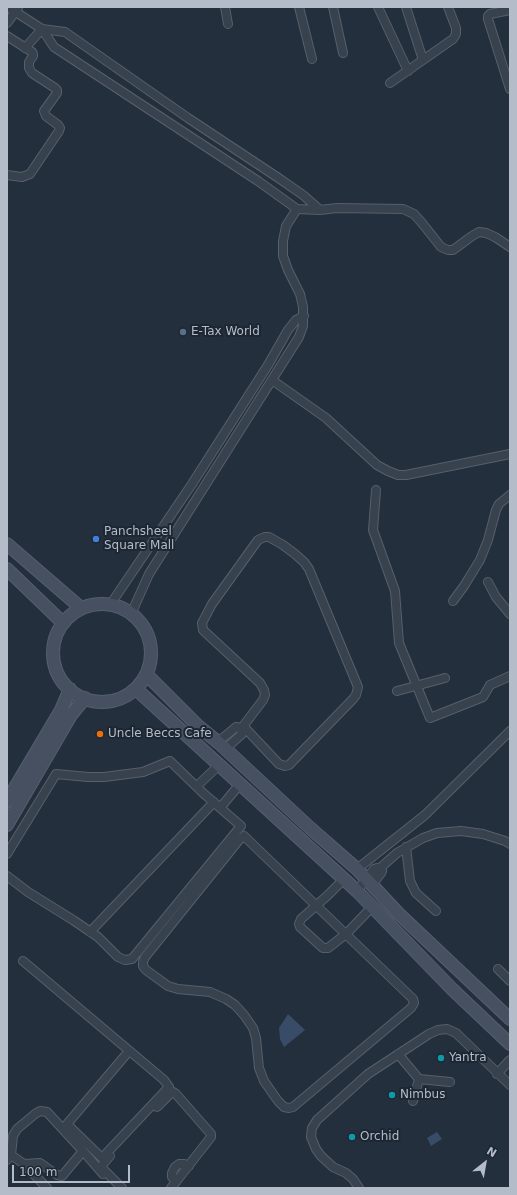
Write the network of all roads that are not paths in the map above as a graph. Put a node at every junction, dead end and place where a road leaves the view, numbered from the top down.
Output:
1 (224, 7) edge
2 (300, 7) edge
3 (333, 7) edge
4 (378, 7) edge
5 (406, 7) edge
6 (448, 7) edge
7 (485, 7) edge
8 (13, 8) edge
9 (510, 10) edge
10 (488, 16) junction
11 (7, 23) edge
12 (228, 24) dead end
13 (42, 28) junction
14 (7, 36) edge
15 (25, 48) junction
16 (343, 53) dead end
17 (312, 59) dead end
18 (423, 60) junction
19 (408, 71) junction
20 (390, 83) dead end
21 (510, 89) edge
22 (7, 175) edge
23 (296, 209) junction
24 (320, 210) junction
25 (510, 247) edge
26 (304, 316) junction
27 (272, 380) junction
28 (256, 383) junction
29 (266, 389) junction
30 (510, 454) edge
31 (376, 490) dead end
32 (510, 495) edge
33 (7, 544) edge
34 (137, 566) junction
35 (7, 570) edge
36 (149, 574) junction
37 (488, 582) dead end
38 (453, 601) dead end
39 (110, 605) junction
40 (80, 608) junction
41 (131, 614) junction
42 (510, 614) edge
43 (63, 623) junction
44 (146, 675) junction
45 (510, 676) edge
46 (445, 678) dead end
47 (417, 686) junction
48 (70, 689) junction
49 (136, 689) junction
50 (397, 691) dead end
51 (85, 698) junction
52 (242, 727) junction
53 (510, 731) edge
54 (222, 745) junction
55 (219, 765) junction
56 (240, 784) junction
57 (197, 786) junction
58 (7, 801) edge
59 (217, 805) junction
60 (8, 824) edge
61 (22, 830) junction
62 (510, 844) edge
63 (406, 847) junction
64 (7, 854) edge
65 (357, 869) junction
66 (7, 876) edge
67 (344, 879) junction
68 (369, 882) junction
69 (357, 891) junction
70 (316, 906) junction
71 (373, 906) junction
72 (436, 911) dead end
73 (90, 932) junction
74 (346, 934) junction
75 (23, 961) dead end
76 (498, 969) dead end
77 (510, 981) edge
78 (510, 1019) edge
79 (510, 1044) edge
80 (129, 1051) junction
81 (398, 1054) junction
82 (510, 1060) edge
83 (498, 1074) junction
84 (419, 1079) junction
85 (450, 1082) dead end
86 (510, 1085) edge
87 (413, 1101) dead end
88 (83, 1151) junction
89 (9, 1158) edge
90 (24, 1164) junction
91 (174, 1185) edge
92 (48, 1188) edge
93 (115, 1188) edge
94 (122, 1188) edge
95 (359, 1188) edge

1 - 12 street
2 - 17 street
3 - 16 street
4 - 19 street
5 - 18 street
6 - 18 street
7 - 10 street
8 - 11 street
8 - 13 street
9 - 10 street
10 - 21 street
13 - 15 street
13 - 23 street
13 - 24 street
14 - 15 street
15 - 22 street
18 - 19 street
19 - 20 street
23 - 24 street
23 - 26 street
24 - 25 street
26 - 27 street
26 - 28 street
27 - 29 street
27 - 30 street
28 - 29 street
28 - 34 street
29 - 36 street
31 - 47 street
32 - 38 street
33 - 40 street
34 - 36 street
34 - 39 street
35 - 43 street
36 - 41 street
37 - 42 street
39 - 40 street
39 - 41 street
40 - 43 street
41 - 44 street
43 - 48 street
44 - 49 street
44 - 54 street
45 - 47 street
46 - 47 street
47 - 50 street
48 - 51 street
48 - 58 street
49 - 51 street
49 - 55 street
51 - 60 street
52 - 52 street
52 - 54 street
53 - 65 street
54 - 65 street
55 - 56 street
55 - 57 street
56 - 59 street
56 - 67 street
57 - 59 street
57 - 61 street
59 - 73 street
59 - 73 street
60 - 61 street
61 - 64 street
62 - 63 street
63 - 68 street
63 - 72 street
65 - 68 street
66 - 73 street
67 - 69 street
67 - 70 street
68 - 69 street
68 - 78 street
69 - 71 street
70 - 74 street
70 - 74 street
70 - 74 street
71 - 74 street
71 - 79 street
75 - 80 street
76 - 77 street
80 - 80 street
81 - 83 street
81 - 84 street
81 - 95 street
82 - 83 street
83 - 86 street
84 - 85 street
84 - 87 street
88 - 89 street
88 - 90 street
88 - 93 street
89 - 90 street
90 - 92 street
91 - 94 street

